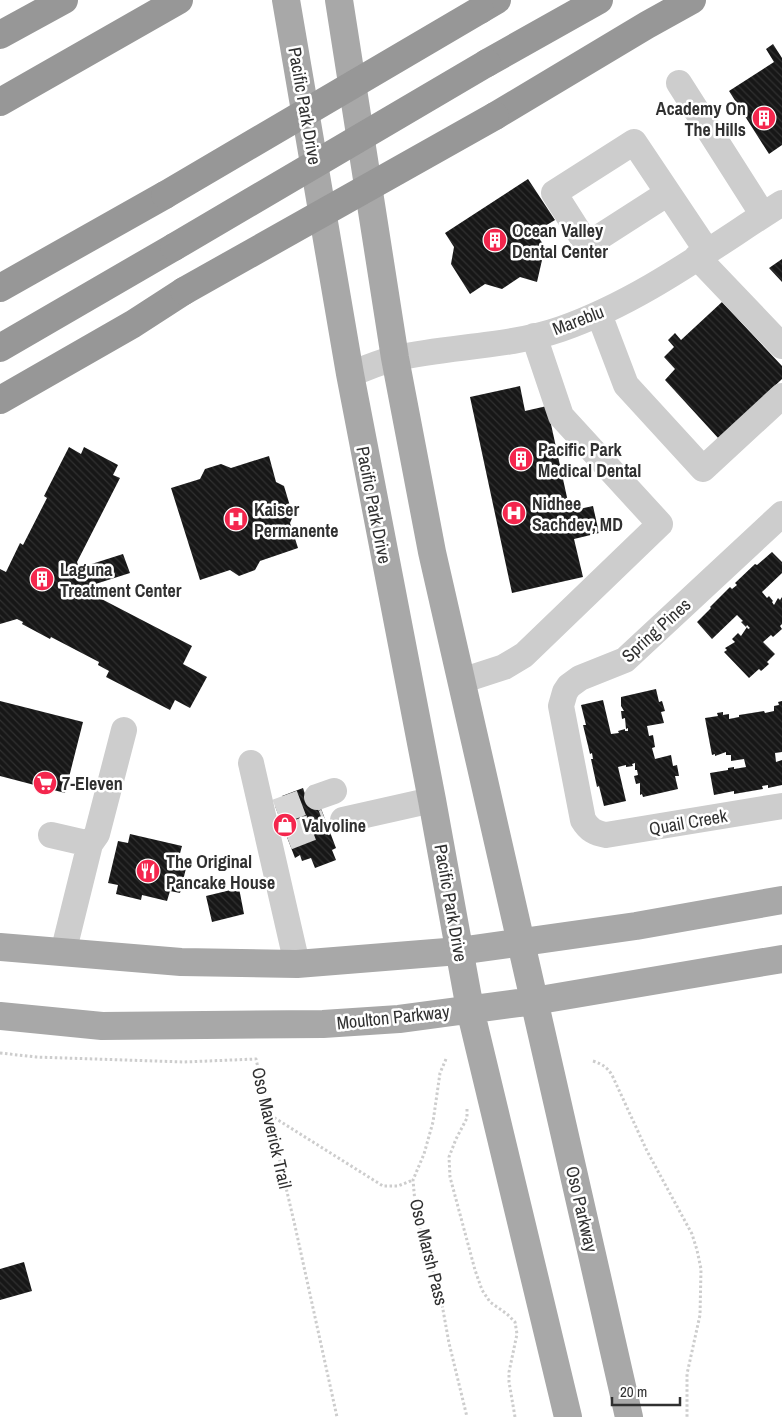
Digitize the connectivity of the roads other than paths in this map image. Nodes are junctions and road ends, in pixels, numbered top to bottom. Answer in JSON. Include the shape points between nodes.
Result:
{"nodes":[{"id":1,"x":64,"y":0,"type":"edge"},
{"id":2,"x":179,"y":0,"type":"edge"},
{"id":3,"x":286,"y":0,"type":"edge"},
{"id":4,"x":339,"y":0,"type":"edge"},
{"id":5,"x":598,"y":0,"type":"edge"},
{"id":6,"x":692,"y":0,"type":"edge"},
{"id":7,"x":489,"y":5,"type":"edge"},
{"id":8,"x":0,"y":35,"type":"edge"},
{"id":9,"x":679,"y":83,"type":"dead end"},
{"id":10,"x":0,"y":102,"type":"edge"},
{"id":11,"x":668,"y":193,"type":"dead end"},
{"id":12,"x":773,"y":209,"type":"edge"},
{"id":13,"x":702,"y":254,"type":"junction"},
{"id":14,"x":0,"y":288,"type":"edge"},
{"id":15,"x":599,"y":314,"type":"junction"},
{"id":16,"x":534,"y":336,"type":"junction"},
{"id":17,"x":782,"y":346,"type":"edge"},
{"id":18,"x":0,"y":348,"type":"edge"},
{"id":19,"x":395,"y":358,"type":"junction"},
{"id":20,"x":350,"y":374,"type":"junction"},
{"id":21,"x":782,"y":396,"type":"edge"},
{"id":22,"x":0,"y":400,"type":"edge"},
{"id":23,"x":782,"y":514,"type":"edge"},
{"id":24,"x":461,"y":681,"type":"junction"},
{"id":25,"x":124,"y":730,"type":"dead end"},
{"id":26,"x":251,"y":762,"type":"dead end"},
{"id":27,"x":432,"y":800,"type":"junction"},
{"id":28,"x":782,"y":806,"type":"edge"},
{"id":29,"x":332,"y":809,"type":"tunnel mouth"},
{"id":30,"x":593,"y":832,"type":"joint"},
{"id":31,"x":51,"y":835,"type":"dead end"},
{"id":32,"x":90,"y":844,"type":"junction"},
{"id":33,"x":782,"y":900,"type":"edge"},
{"id":34,"x":521,"y":943,"type":"junction"},
{"id":35,"x":0,"y":947,"type":"edge"},
{"id":36,"x":459,"y":951,"type":"junction"},
{"id":37,"x":63,"y":953,"type":"junction"},
{"id":38,"x":782,"y":959,"type":"edge"},
{"id":39,"x":297,"y":964,"type":"junction"},
{"id":40,"x":534,"y":1001,"type":"junction"},
{"id":41,"x":470,"y":1009,"type":"junction"},
{"id":42,"x":0,"y":1016,"type":"edge"},
{"id":43,"x":568,"y":1417,"type":"edge"},
{"id":44,"x":629,"y":1417,"type":"edge"}],
"edges":[{"from":1,"to":8,"type":"highway"},
{"from":2,"to":10,"type":"highway"},
{"from":3,"to":20,"type":"main road","name":"Pacific Park Drive"},
{"from":4,"to":19,"type":"main road"},
{"from":5,"to":18,"type":"highway","bridge":true},
{"from":6,"to":22,"type":"highway","bridge":true},
{"from":7,"to":14,"type":"highway","bridge":true},
{"from":9,"to":12,"type":"street"},
{"from":11,"to":13,"type":"street"},
{"from":12,"to":13,"type":"street","name":"Mareblu"},
{"from":13,"to":15,"type":"street","name":"Mareblu","via":[[636,296]]},
{"from":13,"to":17,"type":"street"},
{"from":15,"to":16,"type":"street","name":"Mareblu","via":[[560,330]]},
{"from":15,"to":21,"type":"street","via":[[626,386],[703,469]]},
{"from":16,"to":19,"type":"street","name":"Mareblu"},
{"from":16,"to":24,"type":"street","via":[[560,416],[660,524],[524,655],[504,667]]},
{"from":19,"to":20,"type":"street","name":"Mareblu"},
{"from":19,"to":24,"type":"main road","via":[[432,552]]},
{"from":20,"to":27,"type":"main road","name":"Pacific Park Drive"},
{"from":23,"to":30,"type":"street","name":"Spring Pines","via":[[625,660],[580,678],[565,692],[561,706],[583,820]]},
{"from":24,"to":34,"type":"main road"},
{"from":25,"to":32,"type":"street","via":[[97,834]]},
{"from":26,"to":39,"type":"street","via":[[274,827]]},
{"from":27,"to":29,"type":"street"},
{"from":27,"to":36,"type":"main road","name":"Pacific Park Drive"},
{"from":28,"to":30,"type":"street","name":"Quail Creek","via":[[606,835]]},
{"from":31,"to":32,"type":"street"},
{"from":32,"to":37,"type":"street"},
{"from":33,"to":34,"type":"main road"},
{"from":34,"to":36,"type":"main road"},
{"from":34,"to":40,"type":"main road"},
{"from":35,"to":37,"type":"main road"},
{"from":36,"to":39,"type":"main road"},
{"from":36,"to":41,"type":"main road","name":"Pacific Park Drive"},
{"from":37,"to":39,"type":"main road","via":[[181,962]]},
{"from":38,"to":40,"type":"main road","name":"Moulton Parkway"},
{"from":40,"to":41,"type":"main road","name":"Moulton Parkway"},
{"from":40,"to":44,"type":"main road","name":"Oso Parkway"},
{"from":41,"to":42,"type":"main road","name":"Moulton Parkway","via":[[399,1019],[323,1024],[102,1026]]},
{"from":41,"to":43,"type":"main road"}]}
